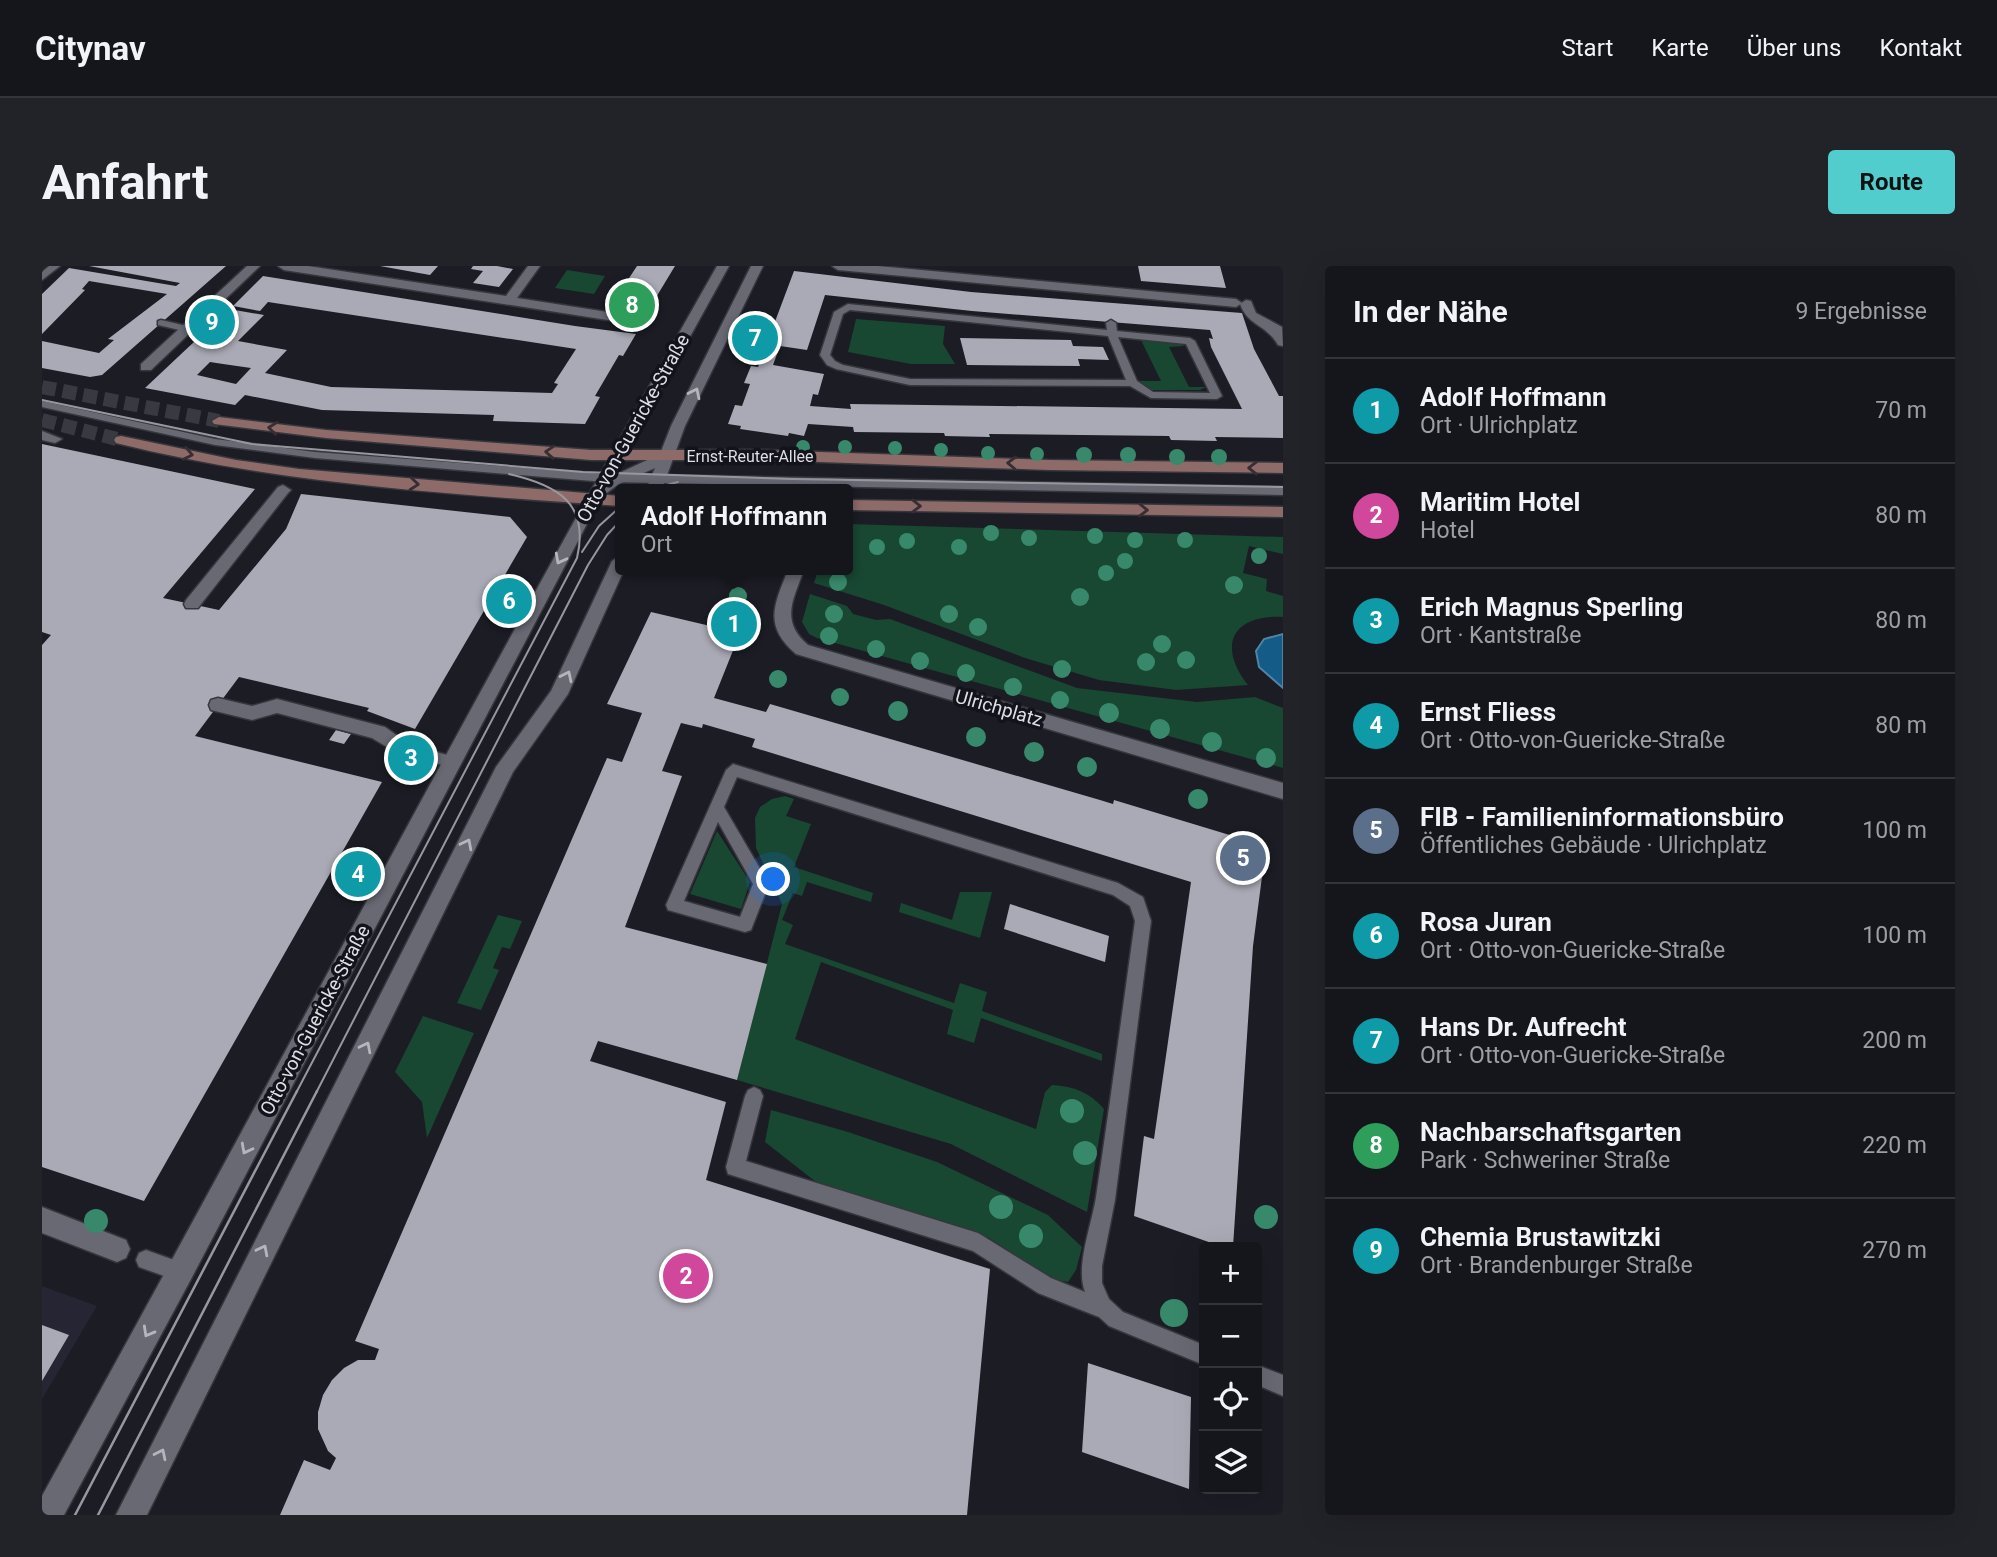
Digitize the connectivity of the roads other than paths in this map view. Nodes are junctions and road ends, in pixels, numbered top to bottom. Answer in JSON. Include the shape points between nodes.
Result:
{"nodes":[{"id":1,"x":55,"y":266,"type":"edge"},
{"id":2,"x":254,"y":266,"type":"edge"},
{"id":3,"x":284,"y":266,"type":"edge"},
{"id":4,"x":534,"y":266,"type":"edge"},
{"id":5,"x":723,"y":266,"type":"edge"},
{"id":6,"x":757,"y":266,"type":"edge"},
{"id":7,"x":838,"y":266,"type":"edge"},
{"id":8,"x":948,"y":272,"type":"edge"},
{"id":9,"x":42,"y":277,"type":"edge"},
{"id":10,"x":509,"y":301,"type":"junction"},
{"id":11,"x":614,"y":317,"type":"dead end"},
{"id":12,"x":161,"y":324,"type":"dead end"},
{"id":13,"x":188,"y":328,"type":"junction"},
{"id":14,"x":1111,"y":329,"type":"junction"},
{"id":15,"x":1283,"y":342,"type":"edge"},
{"id":16,"x":146,"y":367,"type":"dead end"},
{"id":17,"x":1132,"y":383,"type":"junction"},
{"id":18,"x":42,"y":404,"type":"edge"},
{"id":19,"x":219,"y":421,"type":"tunnel mouth"},
{"id":20,"x":121,"y":440,"type":"tunnel mouth"},
{"id":21,"x":618,"y":455,"type":"junction"},
{"id":22,"x":667,"y":456,"type":"junction"},
{"id":23,"x":1283,"y":468,"type":"edge"},
{"id":24,"x":613,"y":478,"type":"junction"},
{"id":25,"x":650,"y":484,"type":"edge"},
{"id":26,"x":656,"y":484,"type":"edge"},
{"id":27,"x":853,"y":487,"type":"edge"},
{"id":28,"x":283,"y":490,"type":"dead end"},
{"id":29,"x":1283,"y":491,"type":"edge"},
{"id":30,"x":592,"y":499,"type":"junction"},
{"id":31,"x":615,"y":501,"type":"edge"},
{"id":32,"x":853,"y":505,"type":"edge"},
{"id":33,"x":1283,"y":512,"type":"edge"},
{"id":34,"x":615,"y":572,"type":"edge"},
{"id":35,"x":794,"y":575,"type":"edge"},
{"id":36,"x":192,"y":604,"type":"dead end"},
{"id":37,"x":218,"y":705,"type":"dead end"},
{"id":38,"x":402,"y":749,"type":"dead end"},
{"id":39,"x":429,"y":755,"type":"dead end"},
{"id":40,"x":453,"y":762,"type":"junction"},
{"id":41,"x":1283,"y":791,"type":"edge"},
{"id":42,"x":717,"y":807,"type":"junction"},
{"id":43,"x":754,"y":1096,"type":"dead end"},
{"id":44,"x":42,"y":1220,"type":"edge"},
{"id":45,"x":117,"y":1248,"type":"dead end"},
{"id":46,"x":146,"y":1260,"type":"dead end"},
{"id":47,"x":181,"y":1272,"type":"junction"},
{"id":48,"x":1104,"y":1310,"type":"junction"},
{"id":49,"x":1199,"y":1353,"type":"edge"},
{"id":50,"x":1262,"y":1378,"type":"edge"},
{"id":51,"x":1283,"y":1386,"type":"edge"},
{"id":52,"x":48,"y":1515,"type":"edge"},
{"id":53,"x":131,"y":1515,"type":"edge"}],
"edges":[{"from":1,"to":9,"type":"lane"},
{"from":2,"to":13,"type":"street"},
{"from":3,"to":10,"type":"street"},
{"from":4,"to":10,"type":"street"},
{"from":5,"to":21,"type":"street","name":"Otto-von-Guericke-Straße"},
{"from":22,"to":6,"type":"street","name":"Otto-von-Guericke-Straße","one_way":true},
{"from":7,"to":8,"type":"street"},
{"from":8,"to":15,"type":"street","via":[[1241,303],[1277,330]]},
{"from":10,"to":11,"type":"street"},
{"from":12,"to":13,"type":"lane"},
{"from":13,"to":16,"type":"street"},
{"from":14,"to":17,"type":"lane"},
{"from":14,"to":17,"type":"lane","via":[[1190,341],[1217,396],[1151,395]]},
{"from":14,"to":17,"type":"lane","via":[[849,307],[839,312],[825,355],[840,367],[910,382]]},
{"from":18,"to":24,"type":"lane","via":[[215,442]]},
{"from":21,"to":19,"type":"main road","name":"Ernst-Reuter-Allee","one_way":true,"via":[[326,434]]},
{"from":20,"to":30,"type":"main road","one_way":true,"via":[[299,474]]},
{"from":21,"to":22,"type":"main road","name":"Ernst-Reuter-Allee"},
{"from":21,"to":24,"type":"street","name":"Otto-von-Guericke-Straße"},
{"from":23,"to":22,"type":"main road","name":"Ernst-Reuter-Allee","one_way":true},
{"from":22,"to":24,"type":"street"},
{"from":22,"to":26,"type":"street","name":"Otto-von-Guericke-Straße"},
{"from":24,"to":25,"type":"lane"},
{"from":24,"to":30,"type":"street","name":"Otto-von-Guericke-Straße"},
{"from":27,"to":29,"type":"lane"},
{"from":28,"to":36,"type":"street"},
{"from":30,"to":31,"type":"main road"},
{"from":30,"to":40,"type":"street","name":"Otto-von-Guericke-Straße","one_way":true},
{"from":32,"to":33,"type":"main road","one_way":true},
{"from":53,"to":34,"type":"street","one_way":true,"via":[[506,767],[559,694]]},
{"from":35,"to":41,"type":"street","name":"Ulrichplatz","via":[[782,620],[787,636],[802,650]]},
{"from":37,"to":38,"type":"street","via":[[252,713],[277,706],[378,732]]},
{"from":39,"to":40,"type":"lane"},
{"from":40,"to":47,"type":"street","name":"Otto-von-Guericke-Straße","one_way":true},
{"from":42,"to":42,"type":"lane","via":[[674,905],[745,925],[761,884]]},
{"from":42,"to":48,"type":"lane","via":[[733,770],[1118,890],[1139,905],[1143,921],[1130,1027],[1092,1266],[1095,1294]]},
{"from":43,"to":48,"type":"lane","via":[[736,1167],[978,1243],[1045,1286]]},
{"from":44,"to":45,"type":"street"},
{"from":46,"to":47,"type":"lane"},
{"from":47,"to":52,"type":"street","name":"Otto-von-Guericke-Straße","one_way":true},
{"from":48,"to":49,"type":"lane"},
{"from":50,"to":51,"type":"lane"}]}
